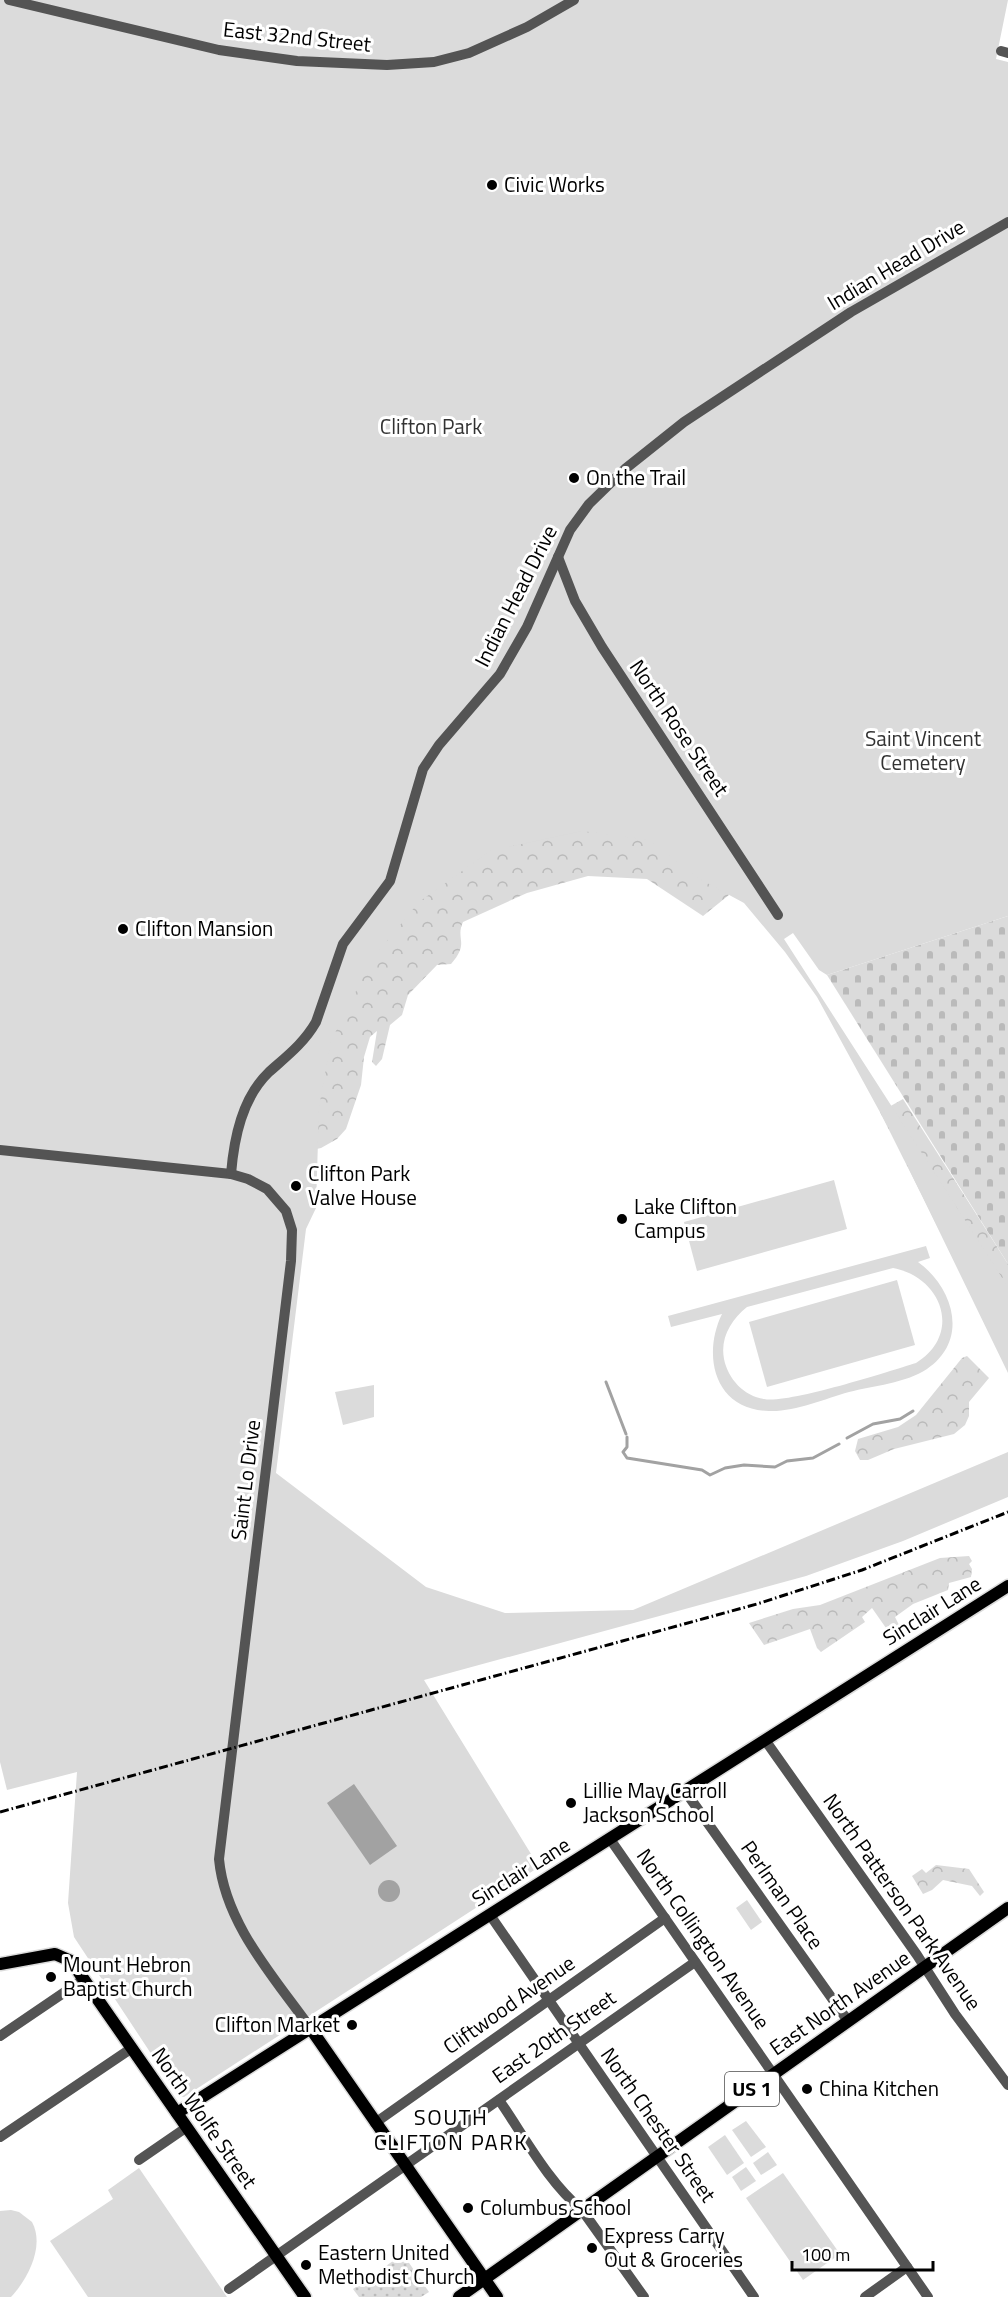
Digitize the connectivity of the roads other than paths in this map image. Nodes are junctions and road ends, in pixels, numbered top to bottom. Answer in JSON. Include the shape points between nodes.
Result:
{"nodes":[{"id":1,"x":9,"y":0,"type":"edge"},
{"id":2,"x":574,"y":0,"type":"edge"},
{"id":3,"x":1008,"y":222,"type":"edge"},
{"id":4,"x":558,"y":557,"type":"junction"},
{"id":5,"x":778,"y":915,"type":"dead end"},
{"id":6,"x":0,"y":1150,"type":"edge"},
{"id":7,"x":231,"y":1174,"type":"junction"},
{"id":8,"x":1008,"y":1586,"type":"edge"},
{"id":9,"x":765,"y":1740,"type":"junction"},
{"id":10,"x":684,"y":1791,"type":"junction"},
{"id":11,"x":610,"y":1839,"type":"junction"},
{"id":12,"x":1008,"y":1908,"type":"edge"},
{"id":13,"x":490,"y":1915,"type":"junction"},
{"id":14,"x":665,"y":1918,"type":"junction"},
{"id":15,"x":695,"y":1962,"type":"junction"},
{"id":16,"x":0,"y":1964,"type":"edge"},
{"id":17,"x":922,"y":1968,"type":"junction"},
{"id":18,"x":84,"y":1979,"type":"junction"},
{"id":19,"x":549,"y":2000,"type":"junction"},
{"id":20,"x":848,"y":2021,"type":"junction"},
{"id":21,"x":311,"y":2029,"type":"junction"},
{"id":22,"x":0,"y":2036,"type":"edge"},
{"id":23,"x":579,"y":2044,"type":"junction"},
{"id":24,"x":132,"y":2048,"type":"junction"},
{"id":25,"x":773,"y":2074,"type":"junction"},
{"id":26,"x":1008,"y":2085,"type":"edge"},
{"id":27,"x":499,"y":2100,"type":"junction"},
{"id":28,"x":177,"y":2113,"type":"junction"},
{"id":29,"x":375,"y":2123,"type":"junction"},
{"id":30,"x":187,"y":2127,"type":"junction"},
{"id":31,"x":0,"y":2137,"type":"edge"},
{"id":32,"x":657,"y":2157,"type":"junction"},
{"id":33,"x":139,"y":2160,"type":"dead end"},
{"id":34,"x":405,"y":2166,"type":"junction"},
{"id":35,"x":582,"y":2210,"type":"junction"},
{"id":36,"x":276,"y":2256,"type":"junction"},
{"id":37,"x":911,"y":2272,"type":"junction"},
{"id":38,"x":484,"y":2279,"type":"junction"},
{"id":39,"x":229,"y":2289,"type":"dead end"},
{"id":40,"x":305,"y":2297,"type":"edge"},
{"id":41,"x":459,"y":2297,"type":"edge"},
{"id":42,"x":497,"y":2297,"type":"edge"},
{"id":43,"x":644,"y":2297,"type":"edge"},
{"id":44,"x":754,"y":2297,"type":"edge"},
{"id":45,"x":865,"y":2297,"type":"edge"},
{"id":46,"x":928,"y":2297,"type":"edge"}],
"edges":[{"from":1,"to":2,"type":"street","name":"East 32nd Street","via":[[219,50],[297,61],[387,65],[434,62],[469,53]]},
{"from":3,"to":4,"type":"street","name":"Indian Head Drive","via":[[851,312],[684,422],[589,504],[570,530]]},
{"from":4,"to":5,"type":"street","name":"North Rose Street","via":[[575,601],[597,639]]},
{"from":4,"to":7,"type":"street","name":"Indian Head Drive","via":[[501,674],[423,769],[390,881],[342,944],[310,1033],[268,1073],[250,1097],[237,1131]]},
{"from":6,"to":7,"type":"street","name":"Saint Lo Drive"},
{"from":7,"to":21,"type":"street","name":"Saint Lo Drive","via":[[257,1183],[276,1197],[286,1211],[293,1239],[219,1859],[225,1894],[237,1922]]},
{"from":8,"to":9,"type":"main road","name":"Sinclair Lane"},
{"from":9,"to":10,"type":"main road","name":"Sinclair Lane"},
{"from":9,"to":17,"type":"street","name":"North Patterson Park Avenue","via":[[917,1955]]},
{"from":10,"to":11,"type":"main road","name":"Sinclair Lane"},
{"from":10,"to":20,"type":"street","name":"Perlman Place"},
{"from":11,"to":13,"type":"main road","name":"Sinclair Lane"},
{"from":11,"to":14,"type":"street","name":"North Collington Avenue"},
{"from":12,"to":17,"type":"main road","name":"East North Avenue","number":"US 1"},
{"from":13,"to":19,"type":"street","name":"North Chester Street"},
{"from":13,"to":21,"type":"main road","name":"Sinclair Lane"},
{"from":14,"to":15,"type":"street","name":"North Collington Avenue"},
{"from":14,"to":19,"type":"street","name":"Cliftwood Avenue"},
{"from":15,"to":23,"type":"street","name":"East 20th Street"},
{"from":15,"to":25,"type":"street","name":"North Collington Avenue"},
{"from":16,"to":18,"type":"main road","name":"North Wolfe Street","via":[[55,1954],[71,1961]]},
{"from":17,"to":20,"type":"main road","name":"East North Avenue","number":"US 1"},
{"from":17,"to":26,"type":"street","name":"North Patterson Park Avenue"},
{"from":18,"to":22,"type":"street"},
{"from":18,"to":24,"type":"main road","name":"North Wolfe Street"},
{"from":19,"to":23,"type":"street","name":"North Chester Street"},
{"from":19,"to":29,"type":"street","name":"Cliftwood Avenue"},
{"from":20,"to":25,"type":"main road","name":"East North Avenue","number":"US 1"},
{"from":21,"to":28,"type":"main road","name":"Sinclair Lane"},
{"from":21,"to":29,"type":"main road"},
{"from":23,"to":27,"type":"street","name":"East 20th Street"},
{"from":23,"to":32,"type":"street","name":"North Chester Street"},
{"from":24,"to":28,"type":"main road","name":"North Wolfe Street"},
{"from":24,"to":31,"type":"street"},
{"from":25,"to":32,"type":"main road","name":"East North Avenue","number":"US 1"},
{"from":25,"to":37,"type":"street","name":"North Collington Avenue"},
{"from":27,"to":34,"type":"street","name":"East 20th Street"},
{"from":27,"to":35,"type":"street","via":[[569,2199]]},
{"from":28,"to":30,"type":"main road","name":"North Wolfe Street"},
{"from":29,"to":34,"type":"main road"},
{"from":30,"to":33,"type":"street"},
{"from":30,"to":36,"type":"main road","name":"North Wolfe Street"},
{"from":32,"to":35,"type":"main road","name":"East North Avenue","number":"US 1"},
{"from":32,"to":44,"type":"street","name":"North Chester Street"},
{"from":34,"to":36,"type":"street","name":"East 20th Street"},
{"from":34,"to":38,"type":"main road"},
{"from":35,"to":38,"type":"main road","name":"East North Avenue","number":"US 1"},
{"from":35,"to":43,"type":"street"},
{"from":36,"to":39,"type":"street","name":"East 20th Street"},
{"from":36,"to":40,"type":"main road","name":"North Wolfe Street"},
{"from":37,"to":45,"type":"street"},
{"from":37,"to":46,"type":"street","name":"North Collington Avenue"},
{"from":38,"to":41,"type":"main road","name":"East North Avenue","number":"US 1"},
{"from":38,"to":42,"type":"main road"}]}
